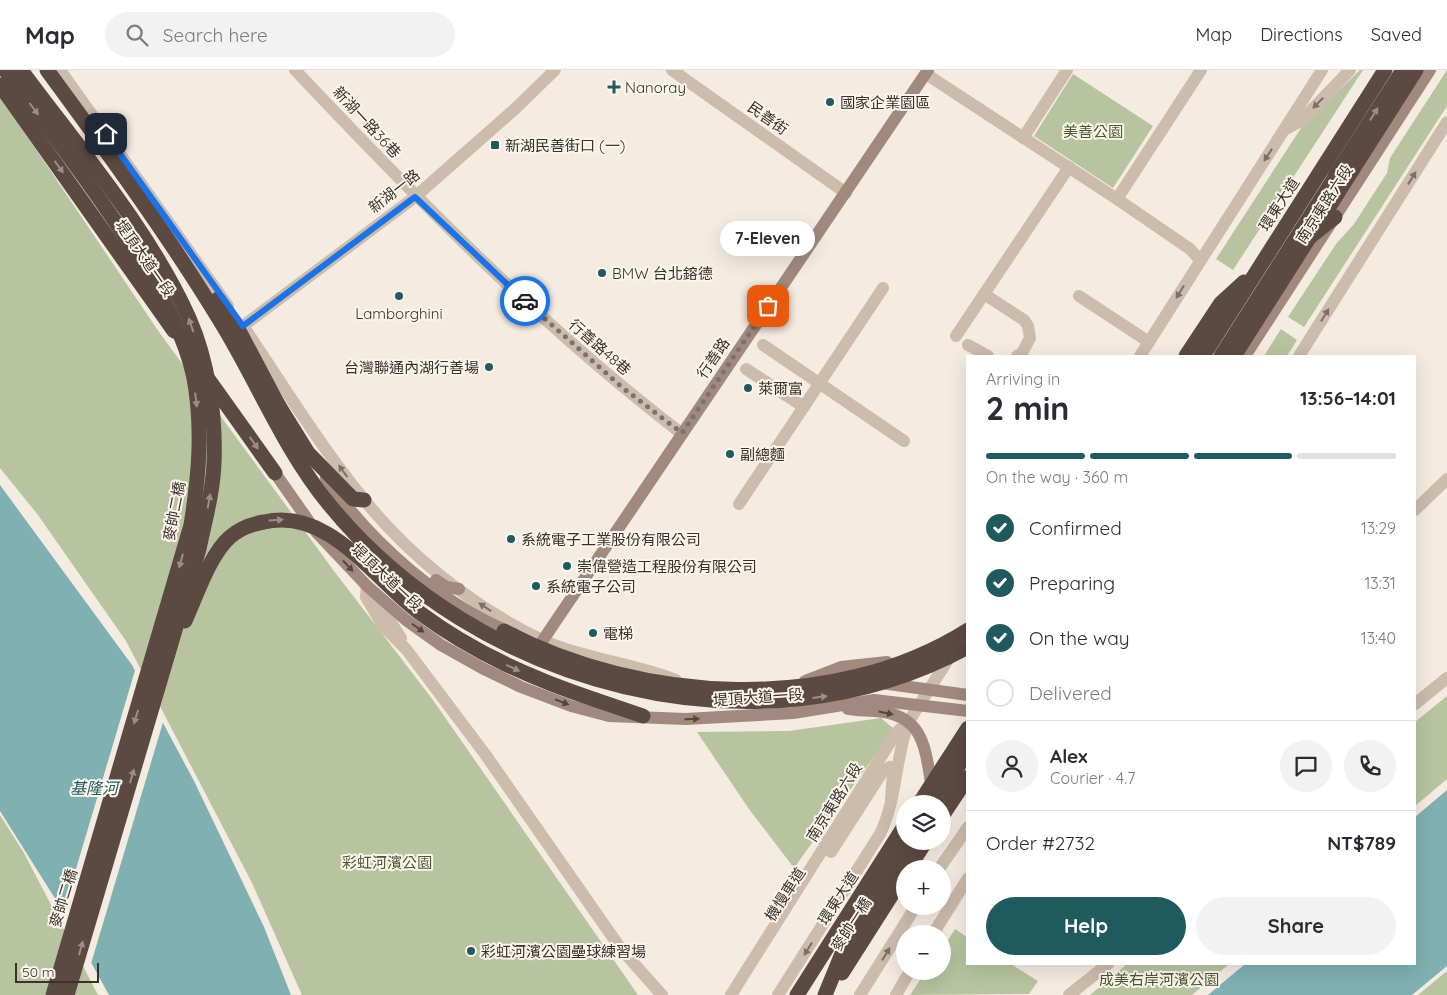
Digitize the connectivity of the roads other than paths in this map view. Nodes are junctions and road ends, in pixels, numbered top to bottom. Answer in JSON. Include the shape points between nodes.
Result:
{"nodes":[{"id":1,"x":5,"y":70,"type":"edge"},
{"id":2,"x":21,"y":70,"type":"edge"},
{"id":3,"x":41,"y":70,"type":"edge"},
{"id":4,"x":47,"y":70,"type":"edge"},
{"id":5,"x":60,"y":70,"type":"edge"},
{"id":6,"x":296,"y":70,"type":"edge"},
{"id":7,"x":555,"y":70,"type":"edge"},
{"id":8,"x":672,"y":70,"type":"edge"},
{"id":9,"x":1067,"y":70,"type":"edge"},
{"id":10,"x":1201,"y":70,"type":"edge"},
{"id":11,"x":1322,"y":70,"type":"edge"},
{"id":12,"x":1350,"y":70,"type":"edge"},
{"id":13,"x":1380,"y":70,"type":"edge"},
{"id":14,"x":1385,"y":70,"type":"edge"},
{"id":15,"x":1402,"y":70,"type":"edge"},
{"id":16,"x":1416,"y":70,"type":"edge"},
{"id":17,"x":1430,"y":70,"type":"edge"},
{"id":18,"x":927,"y":72,"type":"edge"},
{"id":19,"x":0,"y":85,"type":"edge"},
{"id":20,"x":1447,"y":122,"type":"edge"},
{"id":21,"x":1379,"y":128,"type":"junction"},
{"id":22,"x":1283,"y":132,"type":"junction"},
{"id":23,"x":1024,"y":138,"type":"junction"},
{"id":24,"x":1069,"y":167,"type":"junction"},
{"id":25,"x":846,"y":192,"type":"junction"},
{"id":26,"x":415,"y":197,"type":"junction"},
{"id":27,"x":1117,"y":198,"type":"junction"},
{"id":28,"x":1335,"y":217,"type":"junction"},
{"id":29,"x":1282,"y":259,"type":"junction"},
{"id":30,"x":1200,"y":260,"type":"junction"},
{"id":31,"x":1258,"y":269,"type":"junction"},
{"id":32,"x":883,"y":288,"type":"dead end"},
{"id":33,"x":984,"y":294,"type":"junction"},
{"id":34,"x":1079,"y":296,"type":"dead end"},
{"id":35,"x":243,"y":326,"type":"junction"},
{"id":36,"x":1212,"y":332,"type":"junction"},
{"id":37,"x":956,"y":336,"type":"dead end"},
{"id":38,"x":1149,"y":342,"type":"junction"},
{"id":39,"x":763,"y":345,"type":"dead end"},
{"id":40,"x":968,"y":345,"type":"dead end"},
{"id":41,"x":986,"y":355,"type":"edge"},
{"id":42,"x":1019,"y":355,"type":"edge"},
{"id":43,"x":1141,"y":355,"type":"edge"},
{"id":44,"x":1187,"y":355,"type":"edge"},
{"id":45,"x":1198,"y":355,"type":"edge"},
{"id":46,"x":1204,"y":355,"type":"edge"},
{"id":47,"x":1212,"y":355,"type":"edge"},
{"id":48,"x":1221,"y":355,"type":"edge"},
{"id":49,"x":1221,"y":355,"type":"edge"},
{"id":50,"x":1235,"y":355,"type":"edge"},
{"id":51,"x":1246,"y":355,"type":"edge"},
{"id":52,"x":1300,"y":355,"type":"edge"},
{"id":53,"x":746,"y":368,"type":"dead end"},
{"id":54,"x":820,"y":383,"type":"junction"},
{"id":55,"x":804,"y":407,"type":"junction"},
{"id":56,"x":682,"y":433,"type":"junction"},
{"id":57,"x":904,"y":441,"type":"dead end"},
{"id":58,"x":308,"y":453,"type":"junction"},
{"id":59,"x":275,"y":473,"type":"joint"},
{"id":60,"x":1447,"y":479,"type":"edge"},
{"id":61,"x":364,"y":500,"type":"junction"},
{"id":62,"x":740,"y":504,"type":"dead end"},
{"id":63,"x":1416,"y":509,"type":"edge"},
{"id":64,"x":384,"y":546,"type":"junction"},
{"id":65,"x":367,"y":586,"type":"junction"},
{"id":66,"x":458,"y":589,"type":"junction"},
{"id":67,"x":966,"y":629,"type":"edge"},
{"id":68,"x":966,"y":629,"type":"edge"},
{"id":69,"x":966,"y":631,"type":"edge"},
{"id":70,"x":543,"y":640,"type":"junction"},
{"id":71,"x":171,"y":643,"type":"junction"},
{"id":72,"x":966,"y":648,"type":"edge"},
{"id":73,"x":1447,"y":678,"type":"edge"},
{"id":74,"x":676,"y":680,"type":"junction"},
{"id":75,"x":805,"y":681,"type":"junction"},
{"id":76,"x":929,"y":690,"type":"junction"},
{"id":77,"x":966,"y":695,"type":"edge"},
{"id":78,"x":1416,"y":703,"type":"edge"},
{"id":79,"x":921,"y":705,"type":"junction"},
{"id":80,"x":838,"y":707,"type":"junction"},
{"id":81,"x":966,"y":711,"type":"edge"},
{"id":82,"x":643,"y":716,"type":"junction"},
{"id":83,"x":909,"y":721,"type":"junction"},
{"id":84,"x":966,"y":730,"type":"edge"},
{"id":85,"x":966,"y":730,"type":"edge"},
{"id":86,"x":966,"y":755,"type":"edge"},
{"id":87,"x":966,"y":779,"type":"edge"},
{"id":88,"x":931,"y":783,"type":"junction"},
{"id":89,"x":966,"y":784,"type":"edge"},
{"id":90,"x":924,"y":795,"type":"edge"},
{"id":91,"x":925,"y":795,"type":"edge"},
{"id":92,"x":940,"y":795,"type":"edge"},
{"id":93,"x":891,"y":801,"type":"junction"},
{"id":94,"x":951,"y":802,"type":"edge"},
{"id":95,"x":951,"y":803,"type":"edge"},
{"id":96,"x":966,"y":830,"type":"edge"},
{"id":97,"x":896,"y":839,"type":"edge"},
{"id":98,"x":896,"y":839,"type":"edge"},
{"id":99,"x":912,"y":850,"type":"edge"},
{"id":100,"x":884,"y":858,"type":"junction"},
{"id":101,"x":945,"y":860,"type":"edge"},
{"id":102,"x":966,"y":881,"type":"edge"},
{"id":103,"x":896,"y":886,"type":"edge"},
{"id":104,"x":910,"y":915,"type":"edge"},
{"id":105,"x":939,"y":925,"type":"edge"},
{"id":106,"x":848,"y":939,"type":"junction"},
{"id":107,"x":1107,"y":965,"type":"edge"},
{"id":108,"x":905,"y":980,"type":"edge"},
{"id":109,"x":798,"y":993,"type":"edge"},
{"id":110,"x":53,"y":995,"type":"edge"},
{"id":111,"x":67,"y":995,"type":"edge"},
{"id":112,"x":662,"y":995,"type":"edge"},
{"id":113,"x":731,"y":995,"type":"edge"},
{"id":114,"x":739,"y":995,"type":"edge"},
{"id":115,"x":778,"y":995,"type":"edge"},
{"id":116,"x":826,"y":995,"type":"edge"},
{"id":117,"x":860,"y":995,"type":"edge"},
{"id":118,"x":896,"y":995,"type":"edge"},
{"id":119,"x":1069,"y":995,"type":"edge"}],
"edges":[{"from":1,"to":110,"type":"highway","name":"麥帥二橋","one_way":true,"bridge":true,"via":[[112,214],[162,296],[181,337],[193,377],[201,434],[199,479],[191,525]]},
{"from":71,"to":2,"type":"highway","name":"麥帥二橋","one_way":true,"bridge":true,"via":[[210,502],[213,429],[204,365],[189,319],[166,274],[125,211]]},
{"from":3,"to":58,"type":"highway","name":"堤頂大道一段","via":[[275,400]]},
{"from":4,"to":72,"type":"highway","one_way":true,"bridge":true,"via":[[178,254],[223,325],[290,449],[328,503],[382,560],[424,595],[470,625],[562,668],[623,687],[682,698],[739,702],[830,696],[870,687],[912,674]]},
{"from":5,"to":35,"type":"street","name":"堤頂大道一段"},
{"from":5,"to":67,"type":"highway","bridge":true,"via":[[142,184],[237,327],[296,438],[336,497],[384,550],[471,614],[515,637],[571,660],[624,676],[677,687],[726,689],[781,688],[831,681],[880,669],[923,653]]},
{"from":6,"to":26,"type":"street","name":"新湖一路36巷"},
{"from":7,"to":26,"type":"street","name":"新湖一路"},
{"from":8,"to":25,"type":"street","name":"民善街"},
{"from":9,"to":23,"type":"street"},
{"from":10,"to":27,"type":"street"},
{"from":11,"to":22,"type":"street"},
{"from":12,"to":22,"type":"street","one_way":true,"via":[[1302,120]]},
{"from":13,"to":36,"type":"main road","name":"南京東路六段"},
{"from":14,"to":31,"type":"highway","name":"環東大道","bridge":true},
{"from":29,"to":15,"type":"highway","one_way":true},
{"from":16,"to":21,"type":"highway","bridge":true},
{"from":17,"to":28,"type":"main road","name":"南京東路六段"},
{"from":18,"to":23,"type":"street"},
{"from":18,"to":25,"type":"main road","name":"行善路"},
{"from":19,"to":59,"type":"highway","name":"堤頂大道一段","one_way":true},
{"from":52,"to":20,"type":"street","one_way":true},
{"from":21,"to":49,"type":"highway","bridge":true,"via":[[1342,166]]},
{"from":21,"to":50,"type":"highway","bridge":true},
{"from":22,"to":30,"type":"street","one_way":true},
{"from":23,"to":24,"type":"street"},
{"from":24,"to":27,"type":"street"},
{"from":24,"to":33,"type":"street"},
{"from":25,"to":56,"type":"main road","name":"行善路"},
{"from":26,"to":35,"type":"street","name":"新湖一路"},
{"from":26,"to":56,"type":"street","name":"行善路48巷","via":[[564,338]]},
{"from":27,"to":30,"type":"street","via":[[1190,249]]},
{"from":28,"to":29,"type":"highway"},
{"from":28,"to":51,"type":"main road","name":"南京東路六段"},
{"from":29,"to":48,"type":"highway"},
{"from":30,"to":38,"type":"street","one_way":true},
{"from":31,"to":44,"type":"highway","bridge":true,"via":[[1220,303]]},
{"from":31,"to":46,"type":"highway","name":"環東大道","bridge":true},
{"from":32,"to":54,"type":"street"},
{"from":33,"to":37,"type":"street"},
{"from":33,"to":42,"type":"street","via":[[1028,326],[1030,338]]},
{"from":34,"to":38,"type":"street"},
{"from":61,"to":35,"type":"street","name":"堤頂大道一段","one_way":true},
{"from":36,"to":45,"type":"main road","name":"南京東路六段"},
{"from":36,"to":47,"type":"highway"},
{"from":38,"to":43,"type":"street"},
{"from":39,"to":54,"type":"street"},
{"from":40,"to":41,"type":"street"},
{"from":53,"to":55,"type":"street"},
{"from":54,"to":55,"type":"street"},
{"from":54,"to":57,"type":"street"},
{"from":55,"to":62,"type":"street"},
{"from":56,"to":70,"type":"main road","name":"行善路"},
{"from":58,"to":61,"type":"highway","via":[[353,498]]},
{"from":58,"to":64,"type":"main road","name":"堤頂大道一段","via":[[338,495]]},
{"from":59,"to":65,"type":"main road","name":"堤頂大道一段","one_way":true,"via":[[317,533]]},
{"from":60,"to":63,"type":"street"},
{"from":61,"to":66,"type":"street","name":"堤頂大道一段","via":[[387,527]]},
{"from":64,"to":65,"type":"main road","via":[[374,560]]},
{"from":64,"to":66,"type":"main road","via":[[403,553],[446,587]]},
{"from":64,"to":74,"type":"main road","name":"堤頂大道一段","via":[[458,605],[511,633],[592,664],[650,679]]},
{"from":65,"to":82,"type":"main road","name":"堤頂大道一段","one_way":true,"via":[[441,645],[521,687],[571,706],[610,716]]},
{"from":65,"to":112,"type":"street","via":[[406,649],[491,762],[621,949]]},
{"from":70,"to":66,"type":"street","name":"堤頂大道一段","one_way":true},
{"from":68,"to":75,"type":"main road","via":[[924,652],[896,661],[841,667]]},
{"from":69,"to":76,"type":"street","name":"南京東路六段"},
{"from":70,"to":74,"type":"street","name":"堤頂大道一段"},
{"from":71,"to":82,"type":"highway","one_way":true,"bridge":true,"via":[[185,621],[216,554],[229,538],[251,524],[276,519],[303,522],[325,532],[419,613],[508,667],[547,684]]},
{"from":111,"to":71,"type":"highway","name":"麥帥二橋","one_way":true,"bridge":true},
{"from":73,"to":78,"type":"street"},
{"from":74,"to":75,"type":"main road","name":"堤頂大道一段","via":[[732,684]]},
{"from":75,"to":76,"type":"main road","name":"堤頂大道一段","via":[[848,680]]},
{"from":76,"to":77,"type":"main road","name":"堤頂大道一段"},
{"from":76,"to":79,"type":"street","name":"南京東路六段"},
{"from":79,"to":80,"type":"main road","name":"堤頂大道一段","via":[[874,700]]},
{"from":79,"to":81,"type":"main road","name":"堤頂大道一段"},
{"from":79,"to":83,"type":"street","name":"南京東路六段"},
{"from":82,"to":80,"type":"main road","name":"堤頂大道一段","one_way":true,"via":[[686,720],[736,718]]},
{"from":80,"to":83,"type":"main road","one_way":true,"via":[[876,711]]},
{"from":83,"to":88,"type":"main road","via":[[921,736],[926,750]]},
{"from":83,"to":93,"type":"street","name":"機慢車道"},
{"from":83,"to":113,"type":"street","name":"南京東路六段","via":[[896,733]]},
{"from":84,"to":88,"type":"main road"},
{"from":85,"to":91,"type":"highway"},
{"from":86,"to":92,"type":"highway"},
{"from":87,"to":94,"type":"highway","bridge":true},
{"from":88,"to":90,"type":"main road"},
{"from":89,"to":95,"type":"main road"},
{"from":93,"to":114,"type":"street","name":"機慢車道","via":[[893,770],[890,768],[884,771]]},
{"from":93,"to":115,"type":"street","name":"機慢車道","one_way":true,"via":[[880,834]]},
{"from":96,"to":101,"type":"street"},
{"from":97,"to":100,"type":"main road"},
{"from":98,"to":100,"type":"highway","name":"環東大道"},
{"from":99,"to":106,"type":"highway"},
{"from":100,"to":109,"type":"highway","name":"環東大道"},
{"from":102,"to":105,"type":"street"},
{"from":103,"to":116,"type":"highway"},
{"from":117,"to":104,"type":"street","one_way":true},
{"from":106,"to":109,"type":"highway"},
{"from":106,"to":116,"type":"highway"},
{"from":107,"to":119,"type":"street"},
{"from":108,"to":118,"type":"street"}]}
